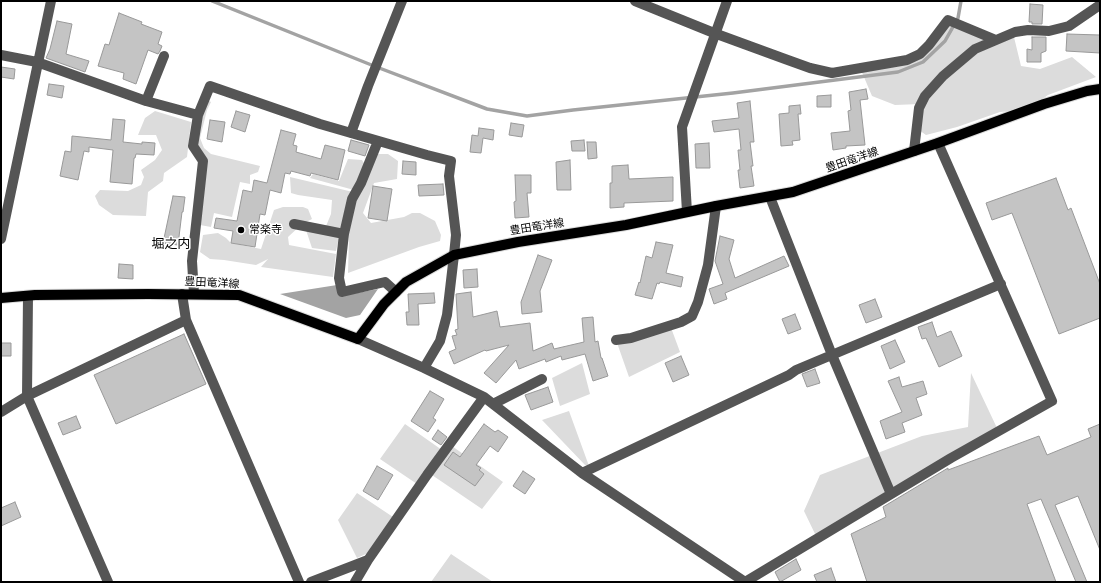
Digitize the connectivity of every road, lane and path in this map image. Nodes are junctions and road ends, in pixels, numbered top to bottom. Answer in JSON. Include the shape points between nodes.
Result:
{"nodes":[{"id":1,"x":50,"y":1,"type":"edge"},
{"id":2,"x":402,"y":1,"type":"edge"},
{"id":3,"x":636,"y":1,"type":"edge"},
{"id":4,"x":727,"y":1,"type":"edge"},
{"id":5,"x":1100,"y":5,"type":"edge"},
{"id":6,"x":714,"y":33,"type":"junction"},
{"id":7,"x":996,"y":40,"type":"junction"},
{"id":8,"x":1,"y":55,"type":"edge"},
{"id":9,"x":164,"y":56,"type":"dead end"},
{"id":10,"x":38,"y":62,"type":"junction"},
{"id":11,"x":1100,"y":89,"type":"edge"},
{"id":12,"x":146,"y":101,"type":"junction"},
{"id":13,"x":198,"y":115,"type":"junction"},
{"id":14,"x":351,"y":133,"type":"junction"},
{"id":15,"x":378,"y":141,"type":"junction"},
{"id":16,"x":938,"y":143,"type":"junction"},
{"id":17,"x":914,"y":151,"type":"junction"},
{"id":18,"x":770,"y":197,"type":"junction"},
{"id":19,"x":716,"y":206,"type":"junction"},
{"id":20,"x":687,"y":212,"type":"junction"},
{"id":21,"x":294,"y":224,"type":"dead end"},
{"id":22,"x":344,"y":234,"type":"junction"},
{"id":23,"x":1,"y":239,"type":"edge"},
{"id":24,"x":454,"y":255,"type":"junction"},
{"id":25,"x":1001,"y":284,"type":"junction"},
{"id":26,"x":396,"y":292,"type":"junction"},
{"id":27,"x":182,"y":294,"type":"junction"},
{"id":28,"x":194,"y":294,"type":"junction"},
{"id":29,"x":28,"y":296,"type":"junction"},
{"id":30,"x":1,"y":298,"type":"edge"},
{"id":31,"x":186,"y":320,"type":"junction"},
{"id":32,"x":358,"y":339,"type":"junction"},
{"id":33,"x":616,"y":340,"type":"dead end"},
{"id":34,"x":832,"y":355,"type":"junction"},
{"id":35,"x":424,"y":368,"type":"junction"},
{"id":36,"x":542,"y":379,"type":"dead end"},
{"id":37,"x":27,"y":396,"type":"junction"},
{"id":38,"x":484,"y":397,"type":"junction"},
{"id":39,"x":494,"y":404,"type":"junction"},
{"id":40,"x":1,"y":412,"type":"edge"},
{"id":41,"x":582,"y":472,"type":"junction"},
{"id":42,"x":891,"y":494,"type":"junction"},
{"id":43,"x":368,"y":560,"type":"junction"},
{"id":44,"x":108,"y":582,"type":"edge"},
{"id":45,"x":299,"y":582,"type":"edge"},
{"id":46,"x":311,"y":582,"type":"edge"},
{"id":47,"x":356,"y":582,"type":"edge"},
{"id":48,"x":745,"y":582,"type":"edge"}],
"edges":[{"from":1,"to":10,"type":"street"},
{"from":2,"to":14,"type":"street"},
{"from":3,"to":6,"type":"street"},
{"from":4,"to":6,"type":"street"},
{"from":5,"to":7,"type":"street","via":[[1069,26],[1049,31],[1015,32]]},
{"from":6,"to":7,"type":"street","via":[[810,68],[832,73],[907,60],[920,54],[948,20]]},
{"from":6,"to":20,"type":"street","via":[[682,127]]},
{"from":7,"to":17,"type":"street","via":[[975,49],[943,76],[925,96],[919,108]]},
{"from":8,"to":10,"type":"street"},
{"from":9,"to":12,"type":"street"},
{"from":10,"to":12,"type":"street"},
{"from":10,"to":23,"type":"street"},
{"from":11,"to":16,"type":"main road","name":"豊田竜洋線","via":[[1044,104]]},
{"from":12,"to":13,"type":"street"},
{"from":13,"to":14,"type":"street","via":[[210,86]]},
{"from":13,"to":28,"type":"street","via":[[193,146],[203,161],[192,261]]},
{"from":14,"to":15,"type":"street"},
{"from":15,"to":22,"type":"street","via":[[352,199]]},
{"from":15,"to":24,"type":"street","via":[[451,161],[449,176],[456,235]]},
{"from":16,"to":17,"type":"main road","name":"豊田竜洋線"},
{"from":16,"to":25,"type":"street"},
{"from":17,"to":18,"type":"main road","name":"豊田竜洋線","via":[[819,184]]},
{"from":18,"to":19,"type":"main road","name":"豊田竜洋線"},
{"from":18,"to":34,"type":"street"},
{"from":19,"to":20,"type":"main road","name":"豊田竜洋線"},
{"from":19,"to":33,"type":"street","via":[[708,265],[692,316],[681,322]]},
{"from":20,"to":24,"type":"main road","name":"豊田竜洋線"},
{"from":21,"to":22,"type":"street"},
{"from":22,"to":26,"type":"street","via":[[339,278],[342,292],[385,282]]},
{"from":24,"to":26,"type":"main road","name":"豊田竜洋線","via":[[406,282]]},
{"from":24,"to":35,"type":"street","via":[[447,314],[440,341]]},
{"from":25,"to":34,"type":"street"},
{"from":25,"to":42,"type":"street","via":[[1052,401]]},
{"from":26,"to":32,"type":"main road","name":"豊田竜洋線"},
{"from":27,"to":28,"type":"main road","name":"豊田竜洋線"},
{"from":27,"to":29,"type":"main road","name":"豊田竜洋線"},
{"from":27,"to":31,"type":"street"},
{"from":28,"to":32,"type":"main road","name":"豊田竜洋線","via":[[238,295]]},
{"from":29,"to":30,"type":"main road","name":"豊田竜洋線"},
{"from":29,"to":37,"type":"street"},
{"from":31,"to":37,"type":"street"},
{"from":31,"to":45,"type":"street"},
{"from":32,"to":35,"type":"street"},
{"from":34,"to":41,"type":"street"},
{"from":34,"to":42,"type":"street"},
{"from":35,"to":38,"type":"street"},
{"from":36,"to":39,"type":"street"},
{"from":37,"to":40,"type":"street"},
{"from":37,"to":44,"type":"street"},
{"from":38,"to":39,"type":"street"},
{"from":38,"to":43,"type":"street"},
{"from":39,"to":41,"type":"street"},
{"from":41,"to":48,"type":"street"},
{"from":42,"to":48,"type":"street"},
{"from":43,"to":46,"type":"street"},
{"from":43,"to":47,"type":"street"}]}
